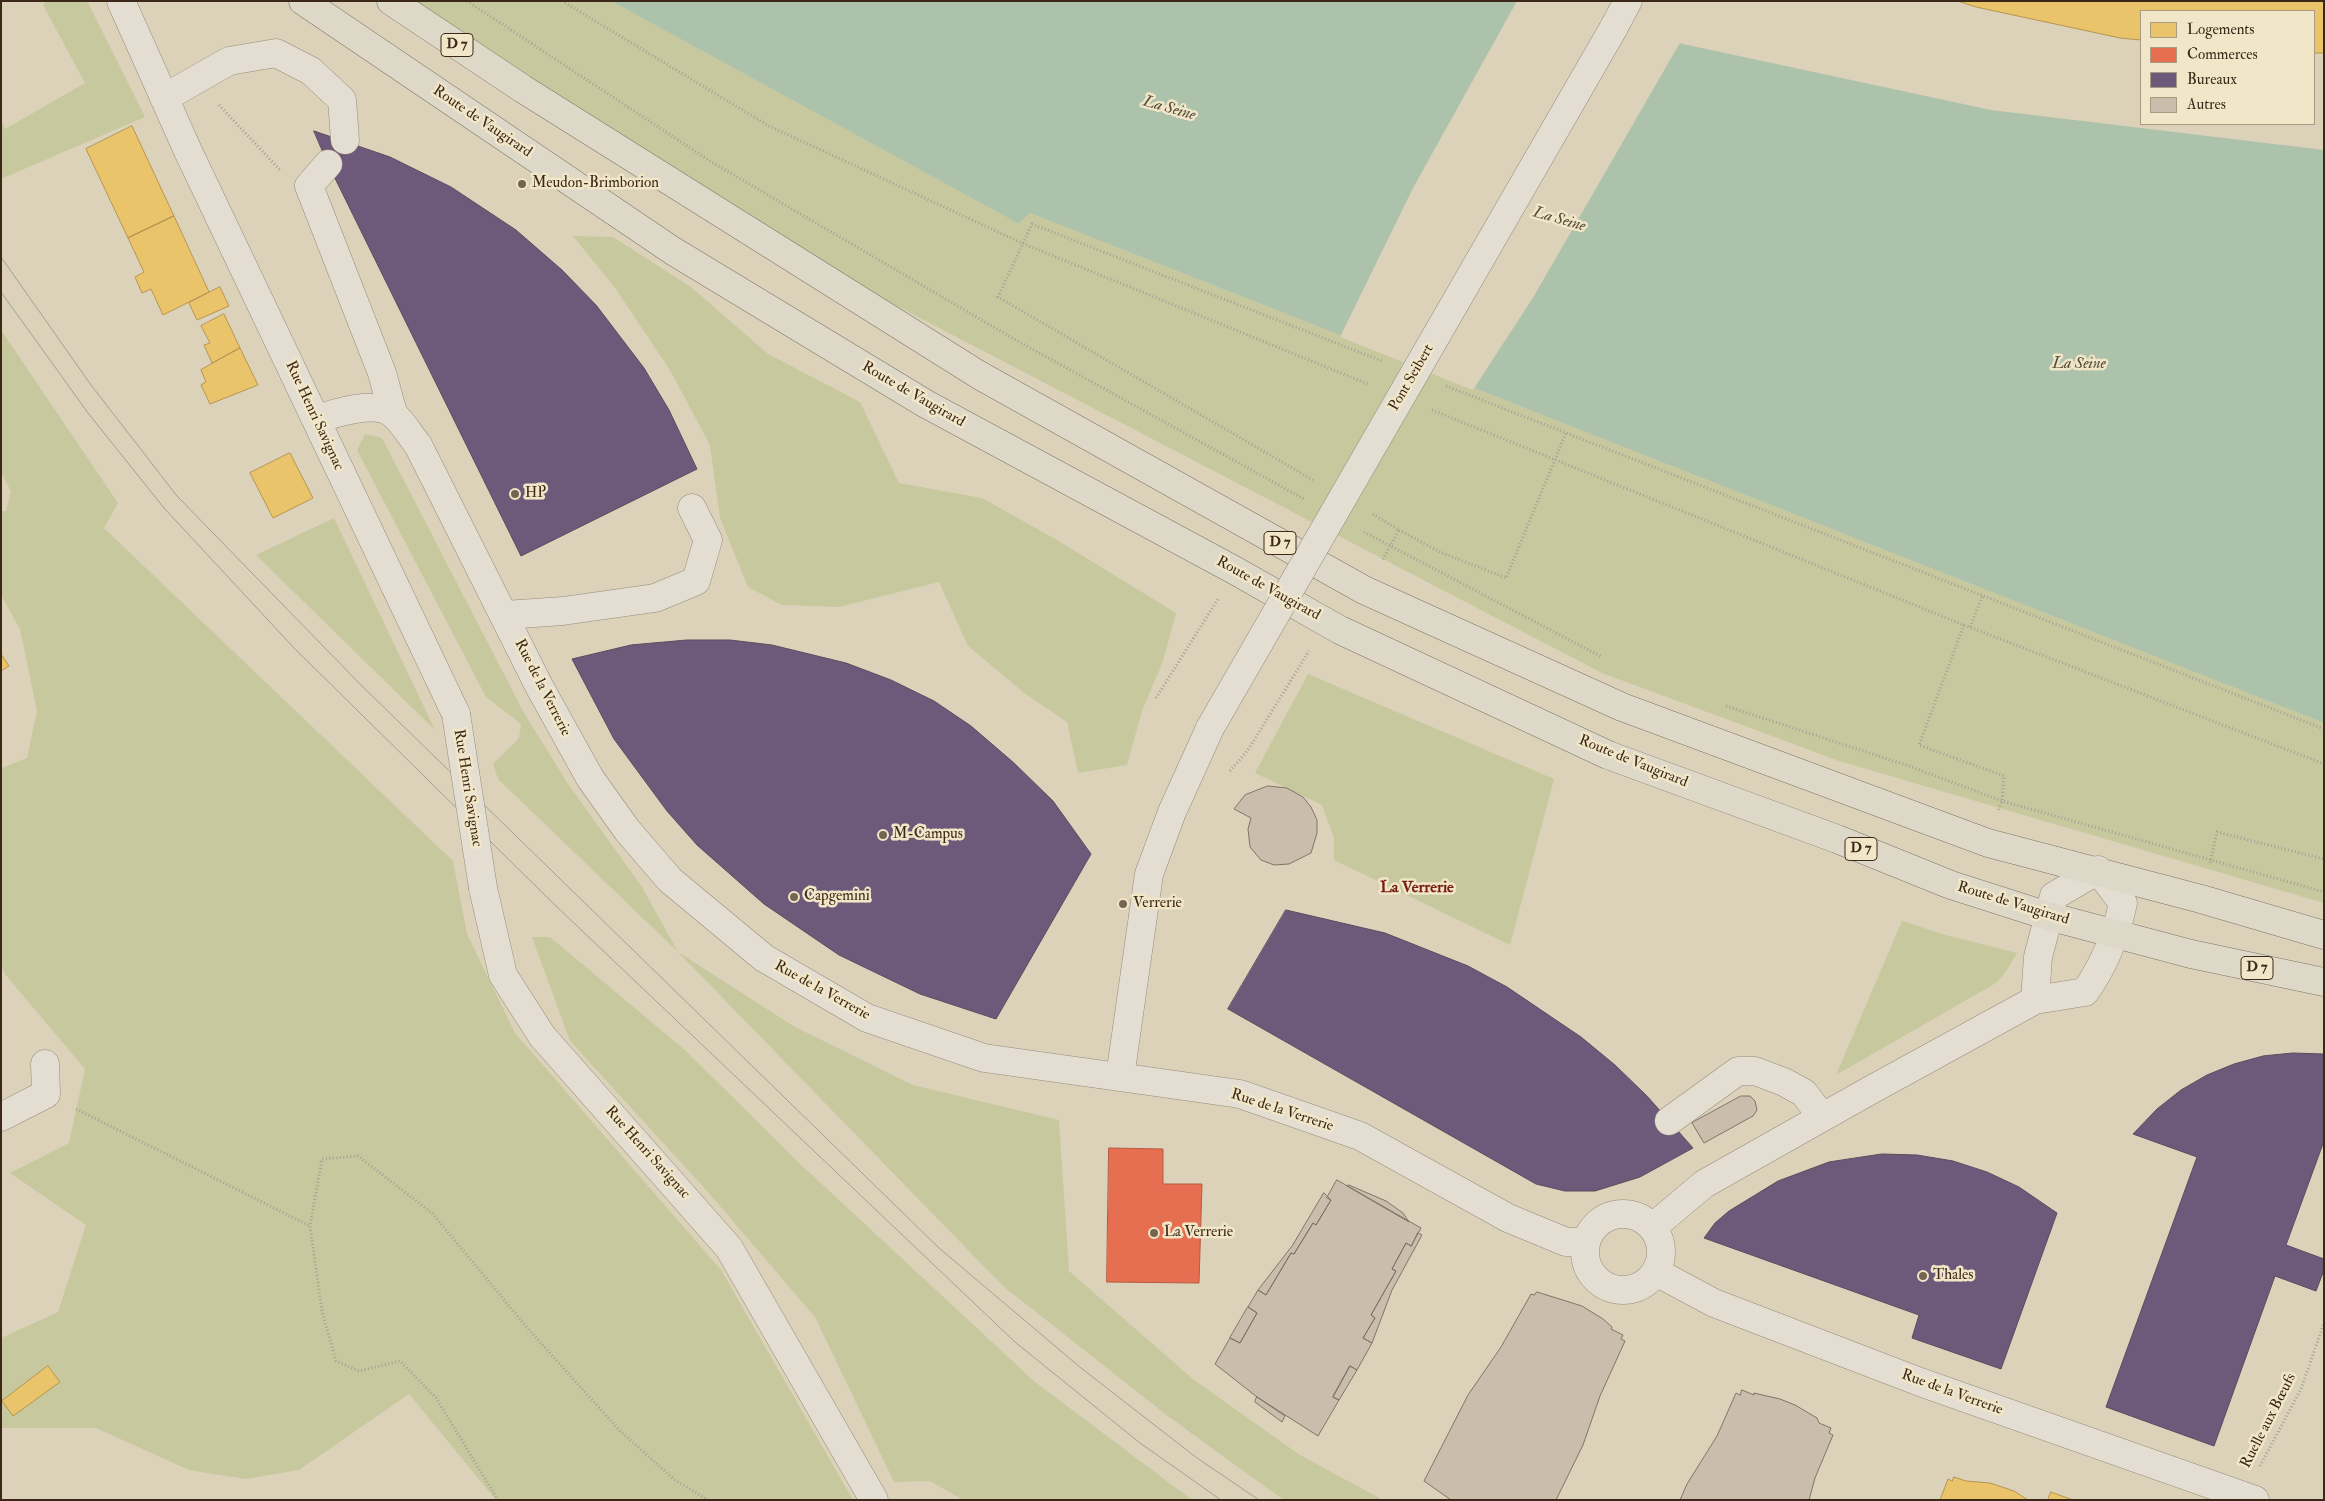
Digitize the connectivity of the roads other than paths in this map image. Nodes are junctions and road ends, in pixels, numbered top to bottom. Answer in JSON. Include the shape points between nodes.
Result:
{"nodes":[{"id":1,"x":302,"y":1,"type":"edge"},
{"id":2,"x":391,"y":1,"type":"edge"},
{"id":3,"x":1628,"y":1,"type":"edge"},
{"id":4,"x":130,"y":9,"type":"edge"},
{"id":5,"x":164,"y":98,"type":"junction"},
{"id":6,"x":345,"y":140,"type":"dead end"},
{"id":7,"x":328,"y":164,"type":"dead end"},
{"id":8,"x":393,"y":413,"type":"junction"},
{"id":9,"x":316,"y":420,"type":"junction"},
{"id":10,"x":692,"y":508,"type":"dead end"},
{"id":11,"x":505,"y":615,"type":"junction"},
{"id":12,"x":2098,"y":870,"type":"junction"},
{"id":13,"x":2048,"y":916,"type":"junction"},
{"id":14,"x":2117,"y":933,"type":"junction"},
{"id":15,"x":2324,"y":935,"type":"edge"},
{"id":16,"x":2324,"y":982,"type":"edge"},
{"id":17,"x":2035,"y":1000,"type":"junction"},
{"id":18,"x":45,"y":1064,"type":"dead end"},
{"id":19,"x":1120,"y":1077,"type":"junction"},
{"id":20,"x":1,"y":1117,"type":"edge"},
{"id":21,"x":1822,"y":1117,"type":"junction"},
{"id":22,"x":1668,"y":1121,"type":"dead end"},
{"id":23,"x":1653,"y":1227,"type":"junction"},
{"id":24,"x":1586,"y":1242,"type":"junction"},
{"id":25,"x":1656,"y":1272,"type":"junction"},
{"id":26,"x":2249,"y":1498,"type":"edge"},
{"id":27,"x":874,"y":1500,"type":"edge"}],
"edges":[{"from":1,"to":13,"type":"main road","name":"Route de Vaugirard","number":"D 7","via":[[690,262],[926,404],[1340,630],[1608,755],[1952,885]]},
{"from":2,"to":12,"type":"main road","number":"D 7","via":[[523,89],[979,375],[1364,590],[1622,707],[1988,843]]},
{"from":3,"to":19,"type":"street","name":"Pont Seibert","bridge":true,"via":[[1210,728],[1172,812],[1149,874]]},
{"from":4,"to":5,"type":"street","name":"Rue Henri Savignac"},
{"from":5,"to":6,"type":"street","via":[[229,61],[276,54],[311,71],[342,100]]},
{"from":5,"to":9,"type":"street","name":"Rue Henri Savignac"},
{"from":7,"to":8,"type":"street","via":[[309,186],[382,373]]},
{"from":8,"to":9,"type":"street","via":[[371,407]]},
{"from":8,"to":11,"type":"street","name":"Rue de la Verrerie","via":[[418,445]]},
{"from":9,"to":27,"type":"street","name":"Rue Henri Savignac","bridge":true,"via":[[456,714],[483,888],[503,975],[542,1036],[730,1248]]},
{"from":10,"to":11,"type":"street","via":[[708,540],[696,581],[655,598],[563,611]]},
{"from":11,"to":19,"type":"street","name":"Rue de la Verrerie","via":[[539,686],[590,778],[627,830],[670,880],[764,958],[867,1018],[984,1058]]},
{"from":12,"to":13,"type":"street","via":[[2054,896]]},
{"from":12,"to":14,"type":"street","via":[[2123,903]]},
{"from":12,"to":15,"type":"main road","number":"D 7"},
{"from":13,"to":14,"type":"main road","name":"Route de Vaugirard","number":"D 7"},
{"from":13,"to":17,"type":"street","via":[[2038,957]]},
{"from":14,"to":16,"type":"main road","name":"Route de Vaugirard","number":"D 7","via":[[2191,954]]},
{"from":14,"to":17,"type":"street","via":[[2099,973],[2085,992]]},
{"from":17,"to":21,"type":"street"},
{"from":18,"to":20,"type":"street","via":[[46,1094]]},
{"from":19,"to":24,"type":"street","name":"Rue de la Verrerie","via":[[1240,1094],[1360,1136],[1508,1218],[1566,1242]]},
{"from":21,"to":22,"type":"street","via":[[1804,1093],[1784,1082],[1755,1071],[1738,1071]]},
{"from":21,"to":23,"type":"street","via":[[1704,1184]]},
{"from":23,"to":24,"type":"street","via":[[1640,1217],[1623,1213],[1606,1217],[1593,1227]]},
{"from":23,"to":25,"type":"street","via":[[1662,1249]]},
{"from":24,"to":25,"type":"street","via":[[1585,1257],[1590,1272],[1601,1284],[1615,1290],[1631,1290],[1645,1284]]},
{"from":25,"to":26,"type":"street","name":"Rue de la Verrerie","via":[[1714,1303],[1920,1382]]}]}
